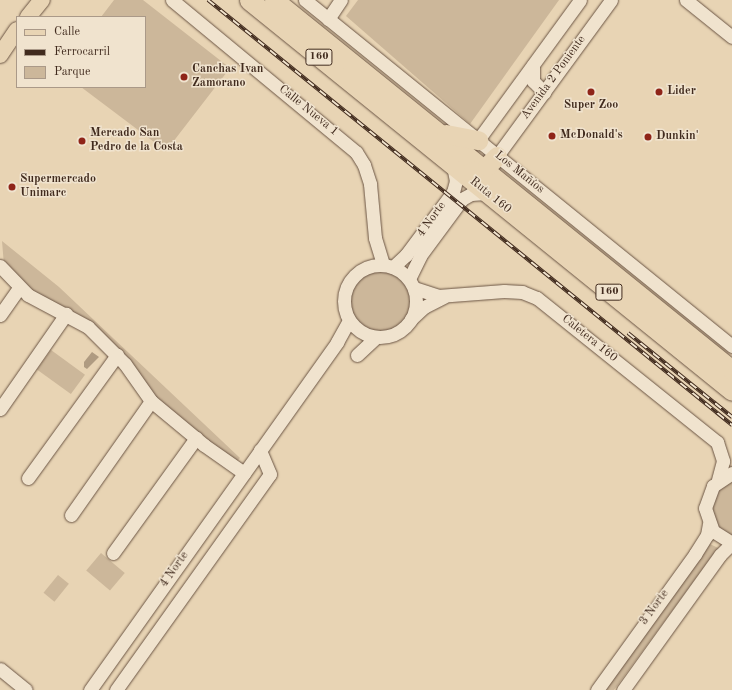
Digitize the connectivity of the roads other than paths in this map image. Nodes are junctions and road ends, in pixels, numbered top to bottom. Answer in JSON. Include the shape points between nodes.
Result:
{"nodes":[{"id":1,"x":42,"y":0,"type":"edge"},
{"id":2,"x":172,"y":0,"type":"edge"},
{"id":3,"x":249,"y":0,"type":"edge"},
{"id":4,"x":274,"y":0,"type":"edge"},
{"id":5,"x":305,"y":0,"type":"edge"},
{"id":6,"x":341,"y":0,"type":"edge"},
{"id":7,"x":580,"y":0,"type":"edge"},
{"id":8,"x":612,"y":0,"type":"edge"},
{"id":9,"x":686,"y":0,"type":"edge"},
{"id":10,"x":29,"y":16,"type":"edge"},
{"id":11,"x":328,"y":19,"type":"junction"},
{"id":12,"x":16,"y":31,"type":"edge"},
{"id":13,"x":732,"y":37,"type":"edge"},
{"id":14,"x":0,"y":54,"type":"edge"},
{"id":15,"x":533,"y":65,"type":"junction"},
{"id":16,"x":544,"y":92,"type":"junction"},
{"id":17,"x":441,"y":132,"type":"junction"},
{"id":18,"x":478,"y":140,"type":"junction"},
{"id":19,"x":491,"y":162,"type":"junction"},
{"id":20,"x":453,"y":166,"type":"junction"},
{"id":21,"x":486,"y":193,"type":"junction"},
{"id":22,"x":375,"y":238,"type":"junction"},
{"id":23,"x":0,"y":266,"type":"edge"},
{"id":24,"x":388,"y":266,"type":"junction"},
{"id":25,"x":360,"y":270,"type":"junction"},
{"id":26,"x":411,"y":284,"type":"junction"},
{"id":27,"x":19,"y":288,"type":"junction"},
{"id":28,"x":446,"y":296,"type":"junction"},
{"id":29,"x":66,"y":314,"type":"junction"},
{"id":30,"x":0,"y":315,"type":"edge"},
{"id":31,"x":349,"y":320,"type":"junction"},
{"id":32,"x":410,"y":320,"type":"junction"},
{"id":33,"x":376,"y":337,"type":"junction"},
{"id":34,"x":732,"y":346,"type":"edge"},
{"id":35,"x":117,"y":355,"type":"junction"},
{"id":36,"x":357,"y":355,"type":"dead end"},
{"id":37,"x":732,"y":370,"type":"edge"},
{"id":38,"x":732,"y":391,"type":"edge"},
{"id":39,"x":151,"y":401,"type":"junction"},
{"id":40,"x":0,"y":409,"type":"edge"},
{"id":41,"x":196,"y":438,"type":"junction"},
{"id":42,"x":713,"y":439,"type":"junction"},
{"id":43,"x":260,"y":450,"type":"junction"},
{"id":44,"x":732,"y":451,"type":"edge"},
{"id":45,"x":244,"y":473,"type":"junction"},
{"id":46,"x":732,"y":473,"type":"edge"},
{"id":47,"x":28,"y":478,"type":"dead end"},
{"id":48,"x":718,"y":480,"type":"junction"},
{"id":49,"x":71,"y":515,"type":"dead end"},
{"id":50,"x":709,"y":524,"type":"junction"},
{"id":51,"x":732,"y":543,"type":"edge"},
{"id":52,"x":113,"y":553,"type":"dead end"},
{"id":53,"x":0,"y":669,"type":"edge"},
{"id":54,"x":26,"y":690,"type":"edge"},
{"id":55,"x":90,"y":690,"type":"edge"},
{"id":56,"x":116,"y":690,"type":"edge"},
{"id":57,"x":596,"y":690,"type":"edge"},
{"id":58,"x":623,"y":690,"type":"edge"}],
"edges":[{"from":1,"to":10,"type":"main road"},
{"from":2,"to":22,"type":"street","name":"Calle Nueva 1","via":[[356,152],[364,165],[370,184]]},
{"from":3,"to":20,"type":"highway","name":"Ruta 160","number":"160"},
{"from":4,"to":17,"type":"highway","name":"Ruta 160","number":"160"},
{"from":5,"to":11,"type":"street","name":"Los Mañíos"},
{"from":6,"to":11,"type":"street"},
{"from":7,"to":15,"type":"street","name":"Avenida 2 Poniente"},
{"from":8,"to":16,"type":"street","name":"Avenida 2 Poniente"},
{"from":9,"to":13,"type":"street"},
{"from":11,"to":18,"type":"street","name":"Los Mañíos"},
{"from":12,"to":14,"type":"main road"},
{"from":15,"to":16,"type":"street","via":[[533,81]]},
{"from":15,"to":18,"type":"street","name":"Avenida 2 Poniente"},
{"from":16,"to":19,"type":"street","name":"Avenida 2 Poniente"},
{"from":17,"to":18,"type":"highway"},
{"from":17,"to":19,"type":"highway","name":"Ruta 160","number":"160"},
{"from":18,"to":19,"type":"street","name":"Los Mañíos"},
{"from":19,"to":20,"type":"highway","via":[[473,171]]},
{"from":19,"to":34,"type":"street","name":"Los Mañíos"},
{"from":19,"to":37,"type":"highway","name":"Ruta 160","number":"160"},
{"from":20,"to":21,"type":"highway","name":"Ruta 160","number":"160"},
{"from":20,"to":24,"type":"street","name":"4 Norte","via":[[456,181],[453,192],[406,255]]},
{"from":21,"to":26,"type":"street","name":"4 Norte","via":[[471,194],[462,199],[420,256]]},
{"from":21,"to":38,"type":"highway","name":"Ruta 160","number":"160"},
{"from":22,"to":24,"type":"street","name":"Calle Nueva 1"},
{"from":22,"to":25,"type":"street"},
{"from":23,"to":27,"type":"street"},
{"from":24,"to":25,"type":"street","via":[[371,266]]},
{"from":24,"to":26,"type":"street"},
{"from":25,"to":31,"type":"street","via":[[350,280],[344,293],[344,307]]},
{"from":26,"to":28,"type":"street","name":"Caletera 160","via":[[425,294]]},
{"from":26,"to":32,"type":"street","name":"4 Norte","via":[[416,301]]},
{"from":27,"to":29,"type":"street"},
{"from":27,"to":30,"type":"street"},
{"from":28,"to":32,"type":"street","name":"Caletera 160","via":[[424,307]]},
{"from":28,"to":42,"type":"street","name":"Caletera 160","via":[[504,291],[522,292],[537,298]]},
{"from":29,"to":35,"type":"street","via":[[88,327]]},
{"from":29,"to":40,"type":"street"},
{"from":31,"to":33,"type":"street","via":[[360,332]]},
{"from":31,"to":43,"type":"street","name":"4 Norte","via":[[337,342]]},
{"from":32,"to":33,"type":"street","via":[[396,333]]},
{"from":33,"to":36,"type":"street"},
{"from":35,"to":39,"type":"street"},
{"from":35,"to":47,"type":"street"},
{"from":39,"to":41,"type":"street"},
{"from":39,"to":49,"type":"street"},
{"from":41,"to":45,"type":"street"},
{"from":41,"to":52,"type":"street"},
{"from":42,"to":44,"type":"street","name":"Caletera 160"},
{"from":42,"to":48,"type":"street","name":"Caletera 160","via":[[720,447],[723,457]]},
{"from":43,"to":45,"type":"street","name":"4 Norte"},
{"from":43,"to":56,"type":"street","name":"4 Norte","via":[[270,474]]},
{"from":45,"to":55,"type":"street","name":"4 Norte"},
{"from":46,"to":48,"type":"street"},
{"from":48,"to":50,"type":"street","name":"3 Norte","via":[[706,500]]},
{"from":50,"to":51,"type":"street","name":"3 Norte","via":[[718,536]]},
{"from":50,"to":57,"type":"street","name":"3 Norte","via":[[707,535],[695,554]]},
{"from":51,"to":58,"type":"street","name":"3 Norte","via":[[720,555]]},
{"from":53,"to":54,"type":"street"}]}
